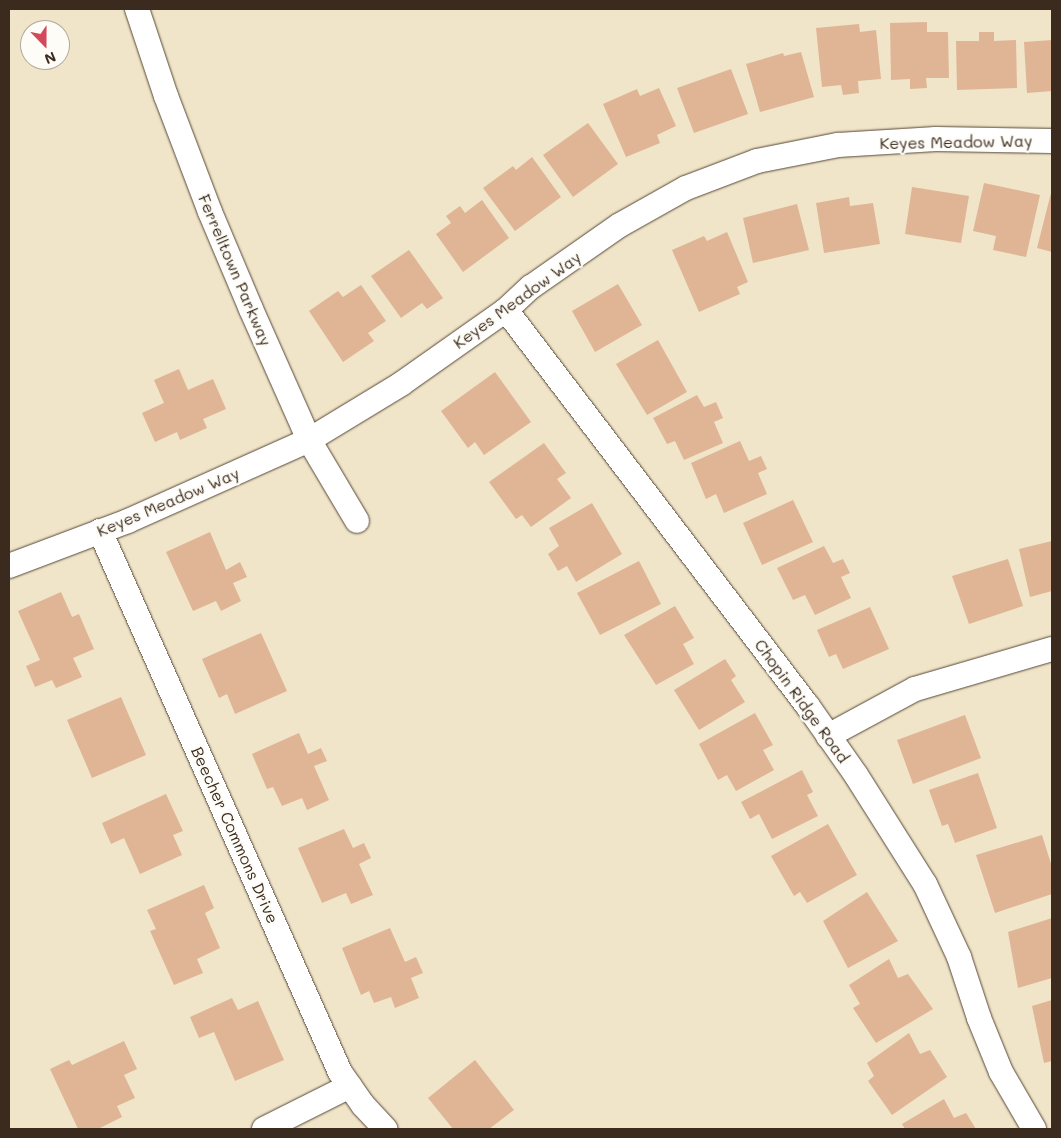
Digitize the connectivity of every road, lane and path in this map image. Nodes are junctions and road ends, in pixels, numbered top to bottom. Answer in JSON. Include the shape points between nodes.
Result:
{"nodes":[{"id":1,"x":137,"y":9,"type":"edge"},
{"id":2,"x":1052,"y":141,"type":"edge"},
{"id":3,"x":506,"y":310,"type":"junction"},
{"id":4,"x":308,"y":440,"type":"junction"},
{"id":5,"x":357,"y":521,"type":"dead end"},
{"id":6,"x":100,"y":531,"type":"junction"},
{"id":7,"x":9,"y":566,"type":"edge"},
{"id":8,"x":1052,"y":648,"type":"edge"},
{"id":9,"x":828,"y":736,"type":"junction"},
{"id":10,"x":350,"y":1086,"type":"junction"},
{"id":11,"x":264,"y":1129,"type":"edge"},
{"id":12,"x":385,"y":1129,"type":"edge"},
{"id":13,"x":1034,"y":1129,"type":"edge"}],
"edges":[{"from":1,"to":4,"type":"street","name":"Ferrelltown Parkway","via":[[210,212]]},
{"from":2,"to":3,"type":"street","name":"Keyes Meadow Way","via":[[936,139],[838,145],[757,161],[686,188],[620,225],[531,287]]},
{"from":3,"to":4,"type":"street","name":"Keyes Meadow Way","via":[[400,384]]},
{"from":3,"to":9,"type":"street","name":"Chopin Ridge Road"},
{"from":4,"to":5,"type":"street","name":"Ferrelltown Parkway"},
{"from":4,"to":6,"type":"street","name":"Keyes Meadow Way"},
{"from":6,"to":7,"type":"street","name":"Keyes Meadow Way"},
{"from":6,"to":10,"type":"street","name":"Beecher Commons Drive","via":[[340,1072]]},
{"from":8,"to":9,"type":"street","via":[[915,689]]},
{"from":9,"to":13,"type":"street","name":"Chopin Ridge Road","via":[[925,884],[959,957],[1001,1072]]},
{"from":10,"to":11,"type":"street"},
{"from":10,"to":12,"type":"street","name":"Beecher Commons Drive"}]}
